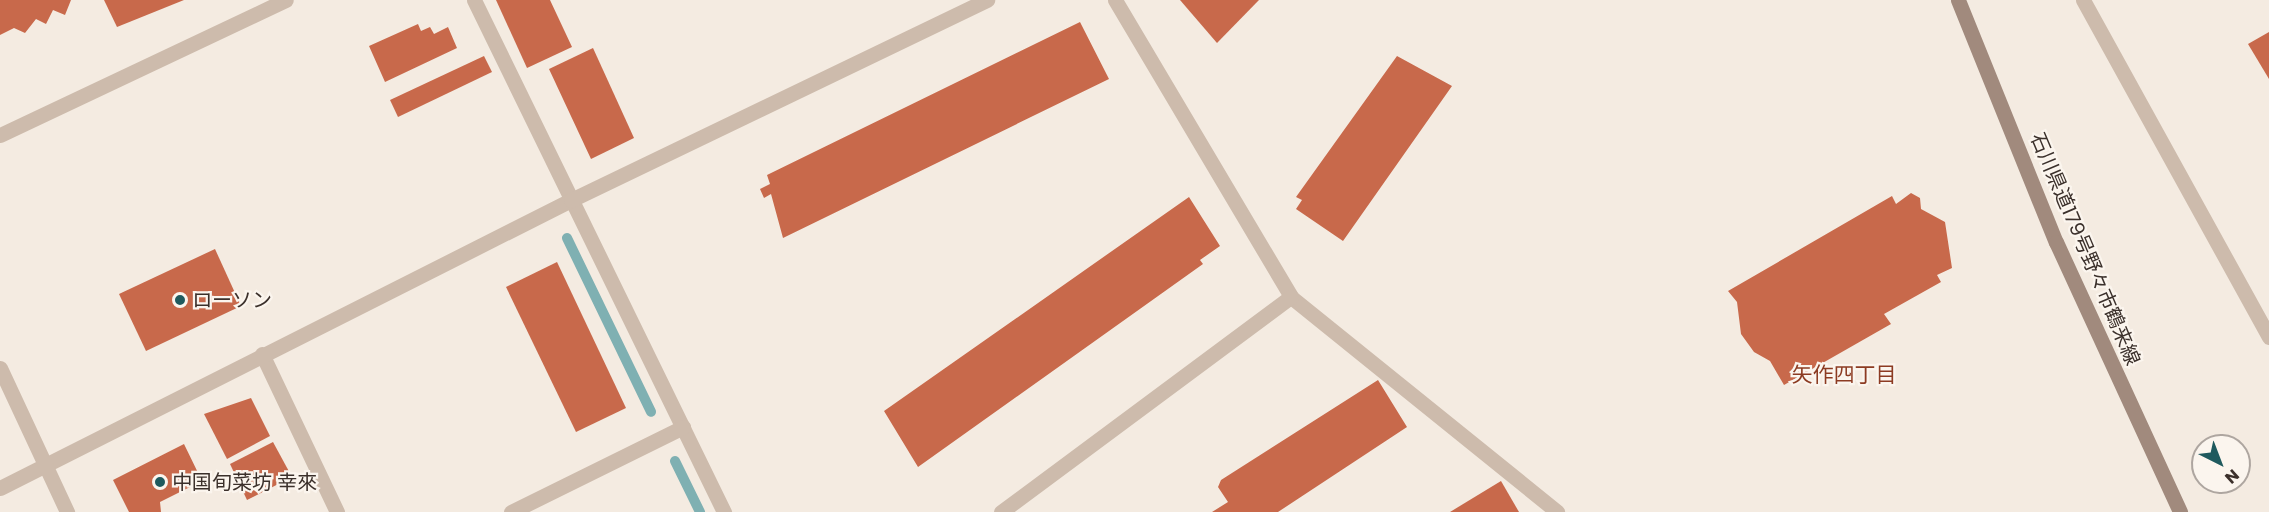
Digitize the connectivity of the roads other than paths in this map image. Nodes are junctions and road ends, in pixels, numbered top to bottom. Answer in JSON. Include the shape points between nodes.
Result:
{"nodes":[{"id":1,"x":285,"y":0,"type":"edge"},
{"id":2,"x":474,"y":0,"type":"edge"},
{"id":3,"x":987,"y":0,"type":"edge"},
{"id":4,"x":1115,"y":0,"type":"edge"},
{"id":5,"x":1958,"y":0,"type":"edge"},
{"id":6,"x":2083,"y":0,"type":"edge"},
{"id":7,"x":0,"y":135,"type":"edge"},
{"id":8,"x":571,"y":200,"type":"junction"},
{"id":9,"x":1291,"y":297,"type":"junction"},
{"id":10,"x":2269,"y":337,"type":"edge"},
{"id":11,"x":262,"y":354,"type":"junction"},
{"id":12,"x":0,"y":369,"type":"edge"},
{"id":13,"x":683,"y":427,"type":"junction"},
{"id":14,"x":44,"y":463,"type":"junction"},
{"id":15,"x":0,"y":488,"type":"edge"},
{"id":16,"x":67,"y":512,"type":"edge"},
{"id":17,"x":337,"y":512,"type":"edge"},
{"id":18,"x":511,"y":512,"type":"edge"},
{"id":19,"x":724,"y":512,"type":"edge"},
{"id":20,"x":1001,"y":512,"type":"edge"},
{"id":21,"x":1557,"y":512,"type":"edge"},
{"id":22,"x":2180,"y":512,"type":"edge"}],
"edges":[{"from":1,"to":7,"type":"street"},
{"from":2,"to":8,"type":"street"},
{"from":3,"to":8,"type":"street"},
{"from":4,"to":9,"type":"street"},
{"from":5,"to":22,"type":"main road","name":"石川県道179号野々市鶴来線","via":[[2056,242]]},
{"from":6,"to":10,"type":"street"},
{"from":8,"to":11,"type":"street"},
{"from":8,"to":13,"type":"street"},
{"from":9,"to":20,"type":"street"},
{"from":9,"to":21,"type":"street"},
{"from":11,"to":14,"type":"street"},
{"from":11,"to":17,"type":"street"},
{"from":12,"to":14,"type":"street"},
{"from":13,"to":18,"type":"street"},
{"from":13,"to":19,"type":"street"},
{"from":14,"to":15,"type":"street"},
{"from":14,"to":16,"type":"street"}]}
